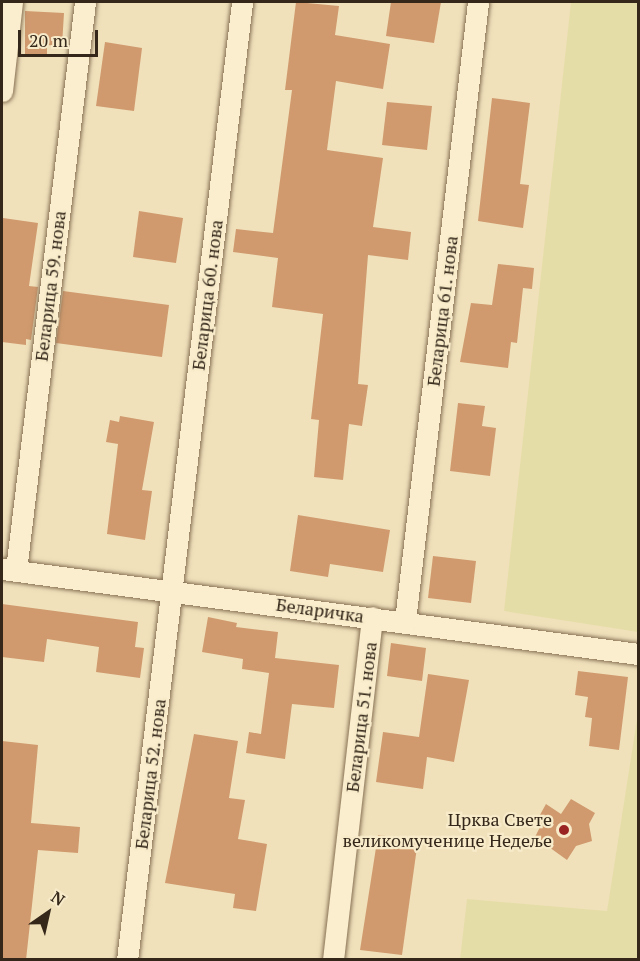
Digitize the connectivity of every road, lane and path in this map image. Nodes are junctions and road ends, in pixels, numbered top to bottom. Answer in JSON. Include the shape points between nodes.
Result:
{"nodes":[{"id":1,"x":12,"y":2,"type":"edge"},
{"id":2,"x":85,"y":2,"type":"edge"},
{"id":3,"x":242,"y":2,"type":"edge"},
{"id":4,"x":478,"y":2,"type":"edge"},
{"id":5,"x":2,"y":91,"type":"edge"},
{"id":6,"x":9,"y":570,"type":"edge"},
{"id":7,"x":172,"y":589,"type":"junction"},
{"id":8,"x":372,"y":617,"type":"junction"},
{"id":9,"x":405,"y":621,"type":"junction"},
{"id":10,"x":639,"y":654,"type":"edge"},
{"id":11,"x":127,"y":960,"type":"edge"},
{"id":12,"x":333,"y":960,"type":"edge"}],
"edges":[{"from":1,"to":5,"type":"street"},
{"from":2,"to":6,"type":"street","name":"Беларица 59. нова"},
{"from":3,"to":7,"type":"street","name":"Беларица 60. нова"},
{"from":4,"to":9,"type":"street","name":"Беларица 61. нова"},
{"from":6,"to":7,"type":"street","name":"Беларичка"},
{"from":7,"to":8,"type":"street","name":"Беларичка"},
{"from":7,"to":11,"type":"street","name":"Беларица 52. нова"},
{"from":8,"to":9,"type":"street","name":"Беларичка"},
{"from":8,"to":12,"type":"street","name":"Беларица 51. нова"},
{"from":9,"to":10,"type":"street","name":"Беларичка"}]}
